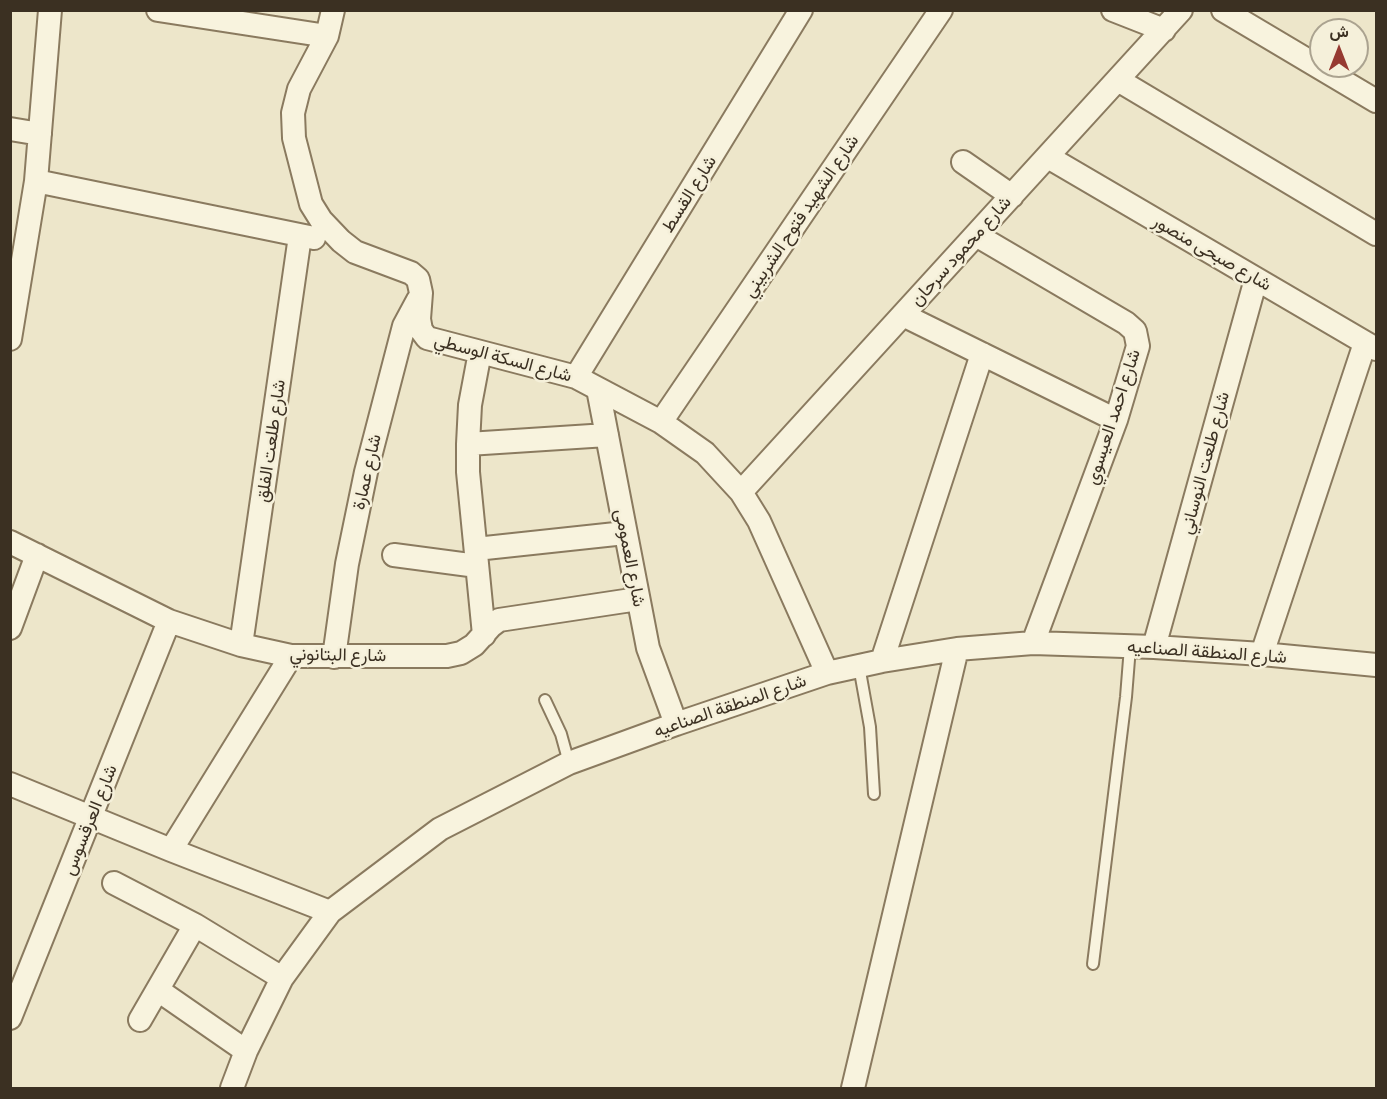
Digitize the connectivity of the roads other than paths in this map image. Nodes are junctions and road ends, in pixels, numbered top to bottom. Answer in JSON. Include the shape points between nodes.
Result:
{"nodes":[{"id":1,"x":51,"y":10,"type":"edge"},
{"id":2,"x":158,"y":10,"type":"edge"},
{"id":3,"x":333,"y":10,"type":"edge"},
{"id":4,"x":801,"y":10,"type":"edge"},
{"id":5,"x":941,"y":10,"type":"edge"},
{"id":6,"x":1113,"y":10,"type":"edge"},
{"id":7,"x":1182,"y":10,"type":"edge"},
{"id":8,"x":1223,"y":10,"type":"edge"},
{"id":9,"x":1164,"y":30,"type":"junction"},
{"id":10,"x":327,"y":36,"type":"junction"},
{"id":11,"x":1118,"y":80,"type":"junction"},
{"id":12,"x":1377,"y":101,"type":"edge"},
{"id":13,"x":10,"y":129,"type":"edge"},
{"id":14,"x":40,"y":134,"type":"junction"},
{"id":15,"x":1048,"y":157,"type":"junction"},
{"id":16,"x":963,"y":162,"type":"dead end"},
{"id":17,"x":36,"y":181,"type":"junction"},
{"id":18,"x":1012,"y":196,"type":"junction"},
{"id":19,"x":1377,"y":234,"type":"edge"},
{"id":20,"x":976,"y":235,"type":"junction"},
{"id":21,"x":300,"y":236,"type":"junction"},
{"id":22,"x":341,"y":242,"type":"junction"},
{"id":23,"x":1256,"y":279,"type":"junction"},
{"id":24,"x":421,"y":293,"type":"junction"},
{"id":25,"x":903,"y":315,"type":"junction"},
{"id":26,"x":10,"y":339,"type":"edge"},
{"id":27,"x":1371,"y":346,"type":"edge"},
{"id":28,"x":480,"y":352,"type":"junction"},
{"id":29,"x":982,"y":354,"type":"junction"},
{"id":30,"x":576,"y":377,"type":"junction"},
{"id":31,"x":598,"y":389,"type":"junction"},
{"id":32,"x":1116,"y":420,"type":"junction"},
{"id":33,"x":661,"y":422,"type":"junction"},
{"id":34,"x":607,"y":435,"type":"junction"},
{"id":35,"x":468,"y":444,"type":"junction"},
{"id":36,"x":741,"y":492,"type":"junction"},
{"id":37,"x":625,"y":532,"type":"junction"},
{"id":38,"x":10,"y":542,"type":"edge"},
{"id":39,"x":37,"y":555,"type":"junction"},
{"id":40,"x":394,"y":555,"type":"dead end"},
{"id":41,"x":477,"y":557,"type":"junction"},
{"id":42,"x":638,"y":599,"type":"junction"},
{"id":43,"x":169,"y":621,"type":"junction"},
{"id":44,"x":10,"y":628,"type":"edge"},
{"id":45,"x":484,"y":634,"type":"junction"},
{"id":46,"x":1033,"y":643,"type":"junction"},
{"id":47,"x":242,"y":645,"type":"junction"},
{"id":48,"x":1130,"y":647,"type":"junction"},
{"id":49,"x":1155,"y":647,"type":"junction"},
{"id":50,"x":957,"y":649,"type":"junction"},
{"id":51,"x":1262,"y":654,"type":"junction"},
{"id":52,"x":291,"y":656,"type":"junction"},
{"id":53,"x":334,"y":657,"type":"junction"},
{"id":54,"x":882,"y":661,"type":"junction"},
{"id":55,"x":1377,"y":665,"type":"edge"},
{"id":56,"x":859,"y":666,"type":"junction"},
{"id":57,"x":827,"y":673,"type":"junction"},
{"id":58,"x":545,"y":700,"type":"dead end"},
{"id":59,"x":676,"y":724,"type":"junction"},
{"id":60,"x":569,"y":763,"type":"junction"},
{"id":61,"x":10,"y":784,"type":"edge"},
{"id":62,"x":874,"y":794,"type":"dead end"},
{"id":63,"x":91,"y":817,"type":"junction"},
{"id":64,"x":171,"y":850,"type":"junction"},
{"id":65,"x":114,"y":883,"type":"dead end"},
{"id":66,"x":330,"y":912,"type":"junction"},
{"id":67,"x":195,"y":925,"type":"junction"},
{"id":68,"x":1093,"y":964,"type":"dead end"},
{"id":69,"x":282,"y":978,"type":"junction"},
{"id":70,"x":158,"y":990,"type":"junction"},
{"id":71,"x":10,"y":1018,"type":"edge"},
{"id":72,"x":140,"y":1020,"type":"dead end"},
{"id":73,"x":246,"y":1051,"type":"junction"},
{"id":74,"x":232,"y":1089,"type":"edge"},
{"id":75,"x":853,"y":1089,"type":"edge"}],
"edges":[{"from":1,"to":14,"type":"street"},
{"from":2,"to":10,"type":"street"},
{"from":3,"to":10,"type":"street"},
{"from":4,"to":30,"type":"street","name":"شارع القسط"},
{"from":5,"to":33,"type":"street","name":"شارع الشهيد فتوح الشربيني"},
{"from":6,"to":9,"type":"street"},
{"from":7,"to":9,"type":"street","name":"شارع محمود سرحان"},
{"from":8,"to":12,"type":"street"},
{"from":9,"to":11,"type":"street","name":"شارع محمود سرحان"},
{"from":10,"to":22,"type":"street","via":[[299,89],[293,113],[294,138],[311,204]]},
{"from":11,"to":15,"type":"street","name":"شارع محمود سرحان"},
{"from":11,"to":19,"type":"street"},
{"from":13,"to":14,"type":"street"},
{"from":14,"to":17,"type":"street"},
{"from":15,"to":18,"type":"street","name":"شارع محمود سرحان"},
{"from":15,"to":23,"type":"street","name":"شارع صبحى منصور"},
{"from":16,"to":18,"type":"street"},
{"from":17,"to":21,"type":"street"},
{"from":17,"to":26,"type":"street"},
{"from":18,"to":20,"type":"street","name":"شارع محمود سرحان"},
{"from":20,"to":25,"type":"street","name":"شارع محمود سرحان"},
{"from":20,"to":32,"type":"street","name":"شارع احمد العيسوي","via":[[1126,322],[1135,331],[1138,346]]},
{"from":21,"to":22,"type":"street"},
{"from":21,"to":47,"type":"street","name":"شارع طلعت الفلق"},
{"from":22,"to":24,"type":"street","via":[[356,252],[411,273],[418,279]]},
{"from":23,"to":27,"type":"street","name":"شارع صبحى منصور"},
{"from":23,"to":49,"type":"street","name":"شارع طلعت النوساني"},
{"from":24,"to":28,"type":"street","name":"شارع السكة الوسطي","via":[[419,319],[427,338]]},
{"from":24,"to":53,"type":"street","name":"شارع عمارة","via":[[404,326],[366,472],[347,564]]},
{"from":25,"to":29,"type":"street"},
{"from":25,"to":36,"type":"street","name":"شارع محمود سرحان"},
{"from":27,"to":51,"type":"street"},
{"from":28,"to":30,"type":"street","name":"شارع السكة الوسطي"},
{"from":28,"to":35,"type":"street","via":[[470,405]]},
{"from":29,"to":32,"type":"street"},
{"from":29,"to":54,"type":"street"},
{"from":30,"to":31,"type":"street","name":"شارع السكة الوسطي"},
{"from":31,"to":33,"type":"street","name":"شارع السكة الوسطي"},
{"from":31,"to":34,"type":"street","name":"شارع العمومى"},
{"from":32,"to":46,"type":"street","name":"شارع احمد العيسوي"},
{"from":33,"to":36,"type":"street","name":"شارع السكة الوسطي","via":[[705,453]]},
{"from":34,"to":35,"type":"street"},
{"from":34,"to":37,"type":"street","name":"شارع العمومى"},
{"from":35,"to":41,"type":"street"},
{"from":36,"to":57,"type":"street","name":"شارع السكة الوسطي","via":[[759,521]]},
{"from":37,"to":41,"type":"street"},
{"from":37,"to":42,"type":"street","name":"شارع العمومى"},
{"from":38,"to":39,"type":"street","name":"شارع البتانوني"},
{"from":39,"to":43,"type":"street","name":"شارع البتانوني"},
{"from":39,"to":44,"type":"street"},
{"from":40,"to":41,"type":"street"},
{"from":41,"to":45,"type":"street"},
{"from":42,"to":45,"type":"street","name":"شارع البتانوني","via":[[510,617]]},
{"from":42,"to":59,"type":"street","name":"شارع العمومى","via":[[648,648]]},
{"from":43,"to":47,"type":"street","name":"شارع البتانوني"},
{"from":43,"to":63,"type":"street","name":"شارع العرقسوس"},
{"from":45,"to":53,"type":"street","name":"شارع البتانوني","via":[[461,653],[447,656]]},
{"from":46,"to":48,"type":"street","name":"شارع المنطقة الصناعيه"},
{"from":46,"to":50,"type":"street","name":"شارع المنطقة الصناعيه"},
{"from":47,"to":52,"type":"street","name":"شارع البتانوني"},
{"from":48,"to":49,"type":"street","name":"شارع المنطقة الصناعيه"},
{"from":48,"to":68,"type":"lane"},
{"from":49,"to":51,"type":"street","name":"شارع المنطقة الصناعيه"},
{"from":50,"to":54,"type":"street","name":"شارع المنطقة الصناعيه"},
{"from":50,"to":75,"type":"street"},
{"from":51,"to":55,"type":"street","name":"شارع المنطقة الصناعيه"},
{"from":52,"to":53,"type":"street","name":"شارع البتانوني"},
{"from":52,"to":64,"type":"street"},
{"from":54,"to":56,"type":"street","name":"شارع المنطقة الصناعيه"},
{"from":56,"to":57,"type":"street","name":"شارع المنطقة الصناعيه"},
{"from":56,"to":62,"type":"lane","via":[[870,727]]},
{"from":57,"to":59,"type":"street","name":"شارع المنطقة الصناعيه"},
{"from":58,"to":60,"type":"lane"},
{"from":59,"to":60,"type":"street","name":"شارع المنطقة الصناعيه"},
{"from":60,"to":66,"type":"street","name":"شارع المنطقة الصناعيه","via":[[441,829]]},
{"from":61,"to":63,"type":"street"},
{"from":63,"to":64,"type":"street"},
{"from":63,"to":71,"type":"street","name":"شارع العرقسوس"},
{"from":64,"to":66,"type":"street"},
{"from":65,"to":67,"type":"street"},
{"from":66,"to":69,"type":"street","name":"شارع المنطقة الصناعيه"},
{"from":67,"to":69,"type":"street"},
{"from":67,"to":70,"type":"street"},
{"from":69,"to":73,"type":"street","name":"شارع المنطقة الصناعيه"},
{"from":70,"to":72,"type":"street"},
{"from":70,"to":73,"type":"street"},
{"from":73,"to":74,"type":"street","name":"شارع المنطقة الصناعيه"}]}
